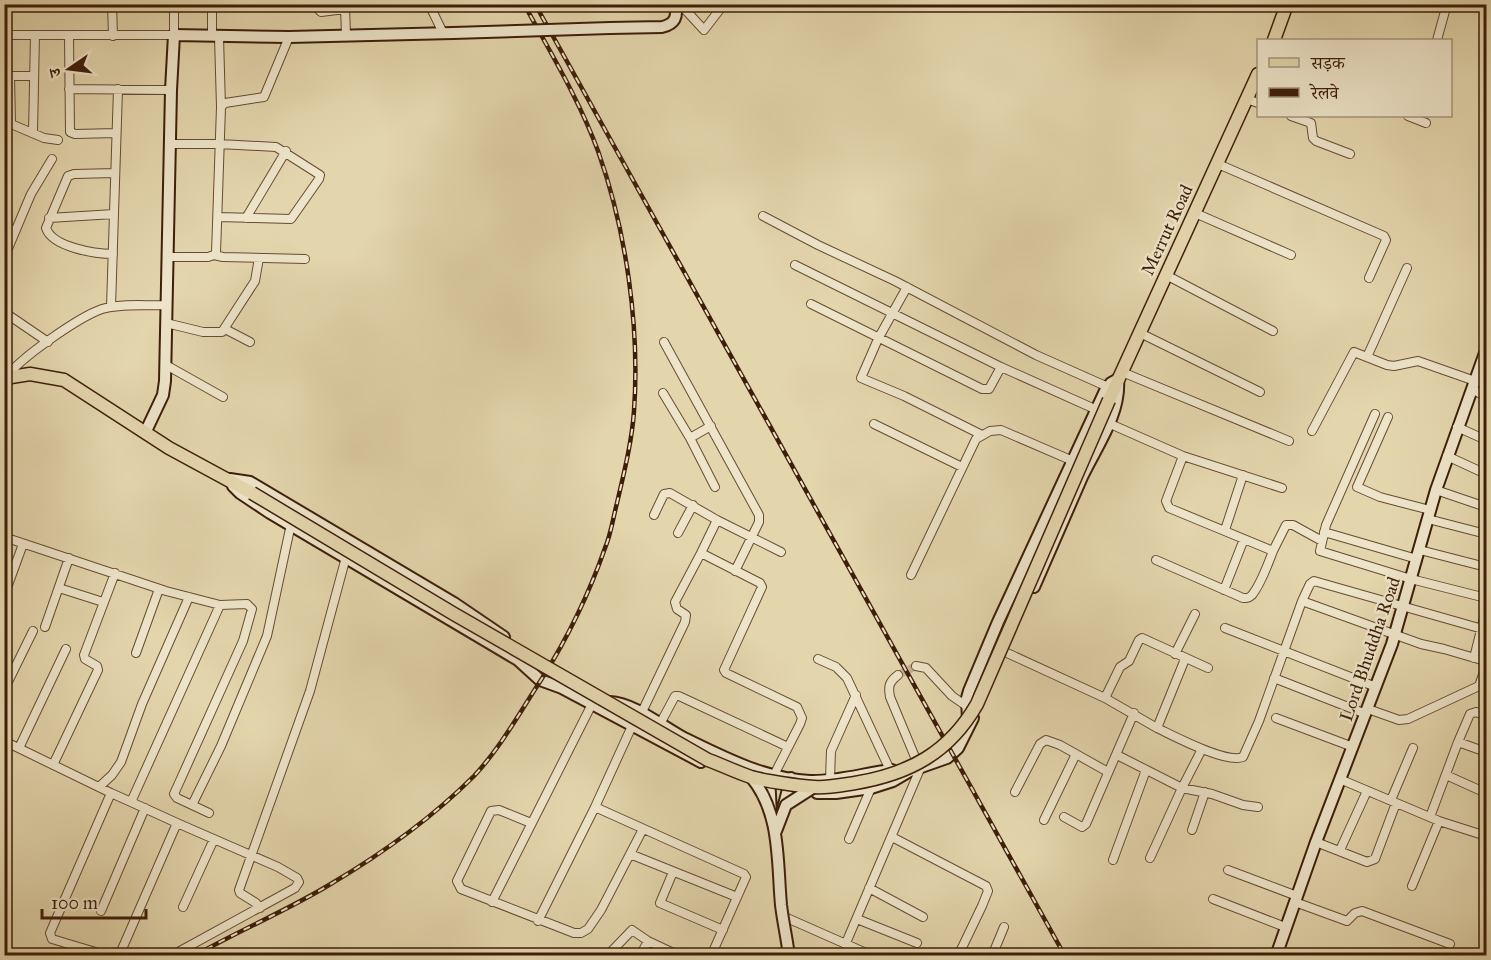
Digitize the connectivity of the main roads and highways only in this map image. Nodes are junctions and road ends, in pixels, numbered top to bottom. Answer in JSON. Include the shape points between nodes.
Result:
{"nodes":[{"id":1,"x":1287,"y":4,"type":"edge"},
{"id":2,"x":1274,"y":39,"type":"edge"},
{"id":3,"x":1257,"y":79,"type":"edge"},
{"id":4,"x":1253,"y":101,"type":"edge"},
{"id":5,"x":4,"y":381,"type":"edge"}],
"edges":[{"from":1,"to":2,"type":"main road"},
{"from":3,"to":4,"type":"main road","name":"Merrut Road"},
{"from":4,"to":5,"type":"main road","name":"Merrut Road","bridge":true,"via":[[1218,164],[1120,376],[1108,394],[977,704],[965,725],[944,746],[888,776],[814,788],[751,777],[708,760],[189,460],[64,380],[30,374]]}]}
